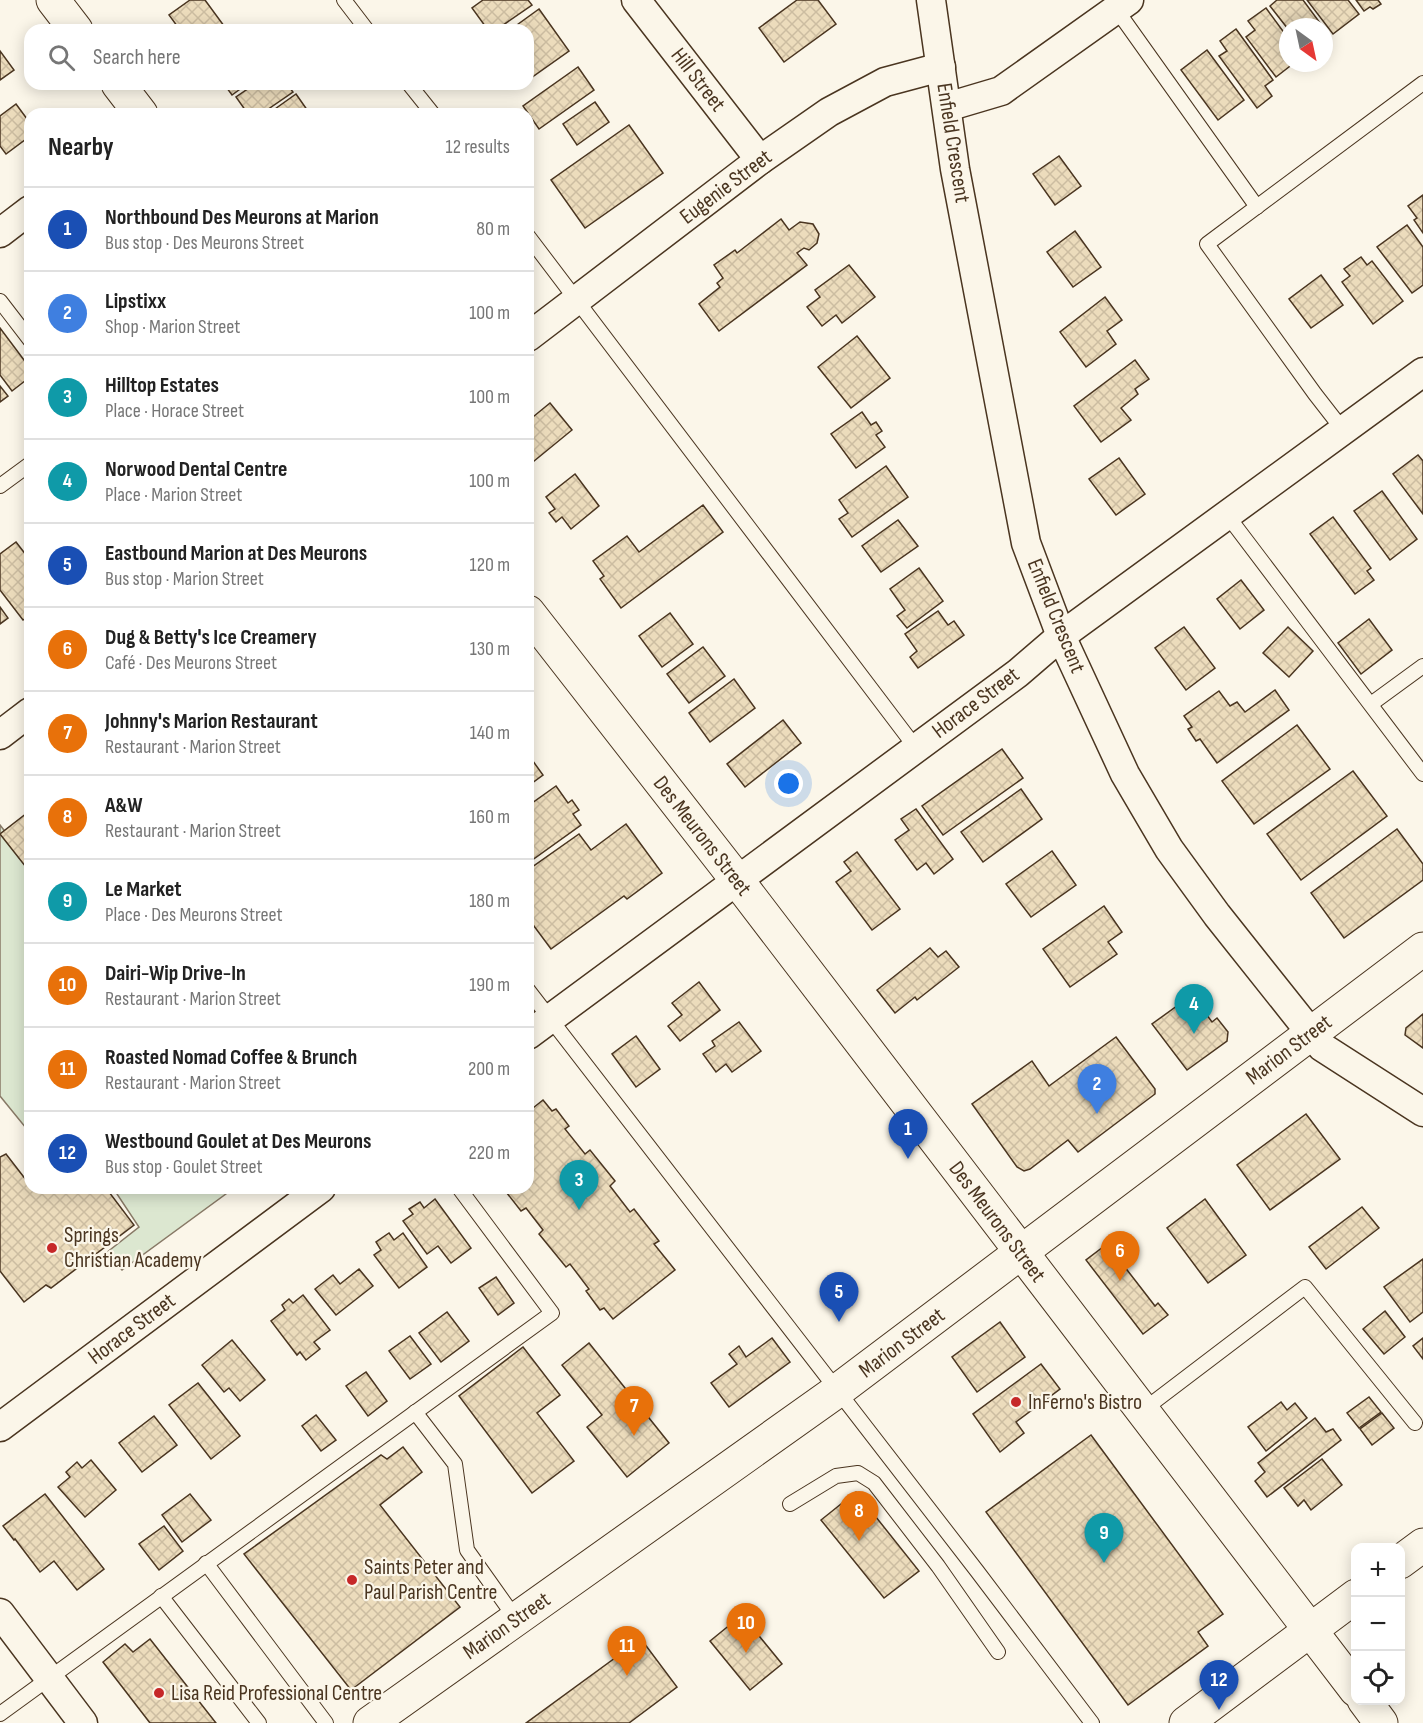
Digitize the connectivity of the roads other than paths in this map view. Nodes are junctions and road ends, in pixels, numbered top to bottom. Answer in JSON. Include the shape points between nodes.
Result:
{"nodes":[{"id":1,"x":52,"y":0,"type":"edge"},
{"id":2,"x":344,"y":0,"type":"edge"},
{"id":3,"x":636,"y":0,"type":"edge"},
{"id":4,"x":931,"y":0,"type":"edge"},
{"id":5,"x":1122,"y":4,"type":"edge"},
{"id":6,"x":71,"y":24,"type":"edge"},
{"id":7,"x":363,"y":24,"type":"edge"},
{"id":8,"x":941,"y":67,"type":"junction"},
{"id":9,"x":1423,"y":83,"type":"edge"},
{"id":10,"x":123,"y":90,"type":"edge"},
{"id":11,"x":415,"y":90,"type":"edge"},
{"id":12,"x":947,"y":107,"type":"junction"},
{"id":13,"x":136,"y":108,"type":"edge"},
{"id":14,"x":428,"y":108,"type":"edge"},
{"id":15,"x":760,"y":160,"type":"junction"},
{"id":16,"x":1257,"y":207,"type":"junction"},
{"id":17,"x":24,"y":215,"type":"edge"},
{"id":18,"x":0,"y":233,"type":"edge"},
{"id":19,"x":534,"y":244,"type":"edge"},
{"id":20,"x":578,"y":300,"type":"junction"},
{"id":21,"x":0,"y":301,"type":"edge"},
{"id":22,"x":24,"y":332,"type":"edge"},
{"id":23,"x":534,"y":333,"type":"edge"},
{"id":24,"x":1423,"y":372,"type":"edge"},
{"id":25,"x":1343,"y":430,"type":"junction"},
{"id":26,"x":24,"y":468,"type":"edge"},
{"id":27,"x":0,"y":486,"type":"edge"},
{"id":28,"x":1227,"y":515,"type":"junction"},
{"id":29,"x":534,"y":620,"type":"edge"},
{"id":30,"x":1061,"y":636,"type":"junction"},
{"id":31,"x":1423,"y":666,"type":"edge"},
{"id":32,"x":1371,"y":704,"type":"junction"},
{"id":33,"x":24,"y":717,"type":"edge"},
{"id":34,"x":0,"y":735,"type":"edge"},
{"id":35,"x":916,"y":748,"type":"junction"},
{"id":36,"x":1423,"y":774,"type":"edge"},
{"id":37,"x":737,"y":880,"type":"junction"},
{"id":38,"x":1423,"y":949,"type":"edge"},
{"id":39,"x":534,"y":1010,"type":"edge"},
{"id":40,"x":539,"y":1027,"type":"edge"},
{"id":41,"x":1310,"y":1034,"type":"junction"},
{"id":42,"x":1423,"y":1112,"type":"edge"},
{"id":43,"x":308,"y":1194,"type":"edge"},
{"id":44,"x":463,"y":1194,"type":"edge"},
{"id":45,"x":1022,"y":1254,"type":"junction"},
{"id":46,"x":837,"y":1391,"type":"junction"},
{"id":47,"x":1142,"y":1411,"type":"junction"},
{"id":48,"x":415,"y":1412,"type":"junction"},
{"id":49,"x":1416,"y":1423,"type":"dead end"},
{"id":50,"x":0,"y":1427,"type":"edge"},
{"id":51,"x":790,"y":1504,"type":"dead end"},
{"id":52,"x":1423,"y":1545,"type":"edge"},
{"id":53,"x":1405,"y":1559,"type":"edge"},
{"id":54,"x":206,"y":1563,"type":"junction"},
{"id":55,"x":161,"y":1596,"type":"junction"},
{"id":56,"x":1355,"y":1597,"type":"edge"},
{"id":57,"x":0,"y":1613,"type":"edge"},
{"id":58,"x":516,"y":1619,"type":"junction"},
{"id":59,"x":1310,"y":1631,"type":"junction"},
{"id":60,"x":998,"y":1652,"type":"dead end"},
{"id":61,"x":48,"y":1677,"type":"junction"},
{"id":62,"x":1351,"y":1684,"type":"edge"},
{"id":63,"x":1367,"y":1705,"type":"edge"},
{"id":64,"x":0,"y":1714,"type":"edge"},
{"id":65,"x":83,"y":1723,"type":"edge"},
{"id":66,"x":259,"y":1723,"type":"edge"},
{"id":67,"x":326,"y":1723,"type":"edge"},
{"id":68,"x":370,"y":1723,"type":"edge"},
{"id":69,"x":1092,"y":1723,"type":"edge"},
{"id":70,"x":1186,"y":1723,"type":"edge"},
{"id":71,"x":1382,"y":1723,"type":"edge"}],
"edges":[{"from":1,"to":6,"type":"main road"},
{"from":2,"to":7,"type":"lane"},
{"from":3,"to":15,"type":"street","name":"Hill Street"},
{"from":4,"to":8,"type":"street","name":"Enfield Crescent"},
{"from":5,"to":12,"type":"street","via":[[1001,91]]},
{"from":5,"to":16,"type":"lane"},
{"from":8,"to":12,"type":"street","name":"Enfield Crescent"},
{"from":8,"to":15,"type":"street","name":"Eugenie Street","via":[[885,82],[829,112]]},
{"from":9,"to":16,"type":"lane"},
{"from":10,"to":13,"type":"main road"},
{"from":11,"to":14,"type":"lane"},
{"from":12,"to":30,"type":"street","name":"Enfield Crescent","via":[[955,168],[1026,543]]},
{"from":15,"to":20,"type":"street","name":"Eugenie Street"},
{"from":16,"to":25,"type":"lane","via":[[1208,244]]},
{"from":17,"to":18,"type":"street"},
{"from":19,"to":20,"type":"lane"},
{"from":20,"to":23,"type":"street","name":"Eugenie Street"},
{"from":20,"to":35,"type":"lane"},
{"from":21,"to":22,"type":"lane"},
{"from":24,"to":25,"type":"street","name":"Horace Street"},
{"from":25,"to":28,"type":"street","name":"Horace Street"},
{"from":26,"to":27,"type":"lane"},
{"from":28,"to":30,"type":"street","name":"Horace Street"},
{"from":28,"to":32,"type":"lane"},
{"from":29,"to":37,"type":"main road","name":"Des Meurons Street"},
{"from":30,"to":35,"type":"street","name":"Horace Street"},
{"from":30,"to":41,"type":"street","name":"Enfield Crescent","via":[[1125,774],[1169,849]]},
{"from":31,"to":32,"type":"lane"},
{"from":32,"to":36,"type":"lane"},
{"from":33,"to":34,"type":"street"},
{"from":35,"to":37,"type":"street","name":"Horace Street"},
{"from":37,"to":40,"type":"street","name":"Horace Street"},
{"from":37,"to":45,"type":"main road","name":"Des Meurons Street"},
{"from":38,"to":41,"type":"main road","name":"Marion Street"},
{"from":39,"to":40,"type":"lane"},
{"from":40,"to":46,"type":"lane"},
{"from":41,"to":42,"type":"street","name":"Enfield Crescent","via":[[1322,1047]]},
{"from":41,"to":45,"type":"main road","name":"Marion Street"},
{"from":43,"to":50,"type":"street","name":"Horace Street"},
{"from":44,"to":48,"type":"lane","via":[[552,1313]]},
{"from":45,"to":46,"type":"main road","name":"Marion Street"},
{"from":45,"to":47,"type":"main road","name":"Des Meurons Street"},
{"from":46,"to":58,"type":"main road","name":"Marion Street"},
{"from":46,"to":69,"type":"lane"},
{"from":47,"to":49,"type":"lane","via":[[1305,1287]]},
{"from":47,"to":59,"type":"main road","name":"Des Meurons Street"},
{"from":48,"to":54,"type":"lane"},
{"from":48,"to":58,"type":"lane","via":[[454,1464],[467,1550]]},
{"from":51,"to":60,"type":"lane","via":[[836,1476],[858,1473],[874,1483]]},
{"from":52,"to":53,"type":"main road"},
{"from":54,"to":55,"type":"lane"},
{"from":54,"to":67,"type":"lane"},
{"from":55,"to":61,"type":"lane"},
{"from":55,"to":66,"type":"lane"},
{"from":56,"to":59,"type":"main road"},
{"from":57,"to":61,"type":"street"},
{"from":58,"to":68,"type":"main road","name":"Marion Street"},
{"from":59,"to":62,"type":"main road","name":"Des Meurons Street"},
{"from":59,"to":70,"type":"main road"},
{"from":61,"to":64,"type":"lane"},
{"from":61,"to":65,"type":"street"},
{"from":63,"to":71,"type":"main road"}]}
